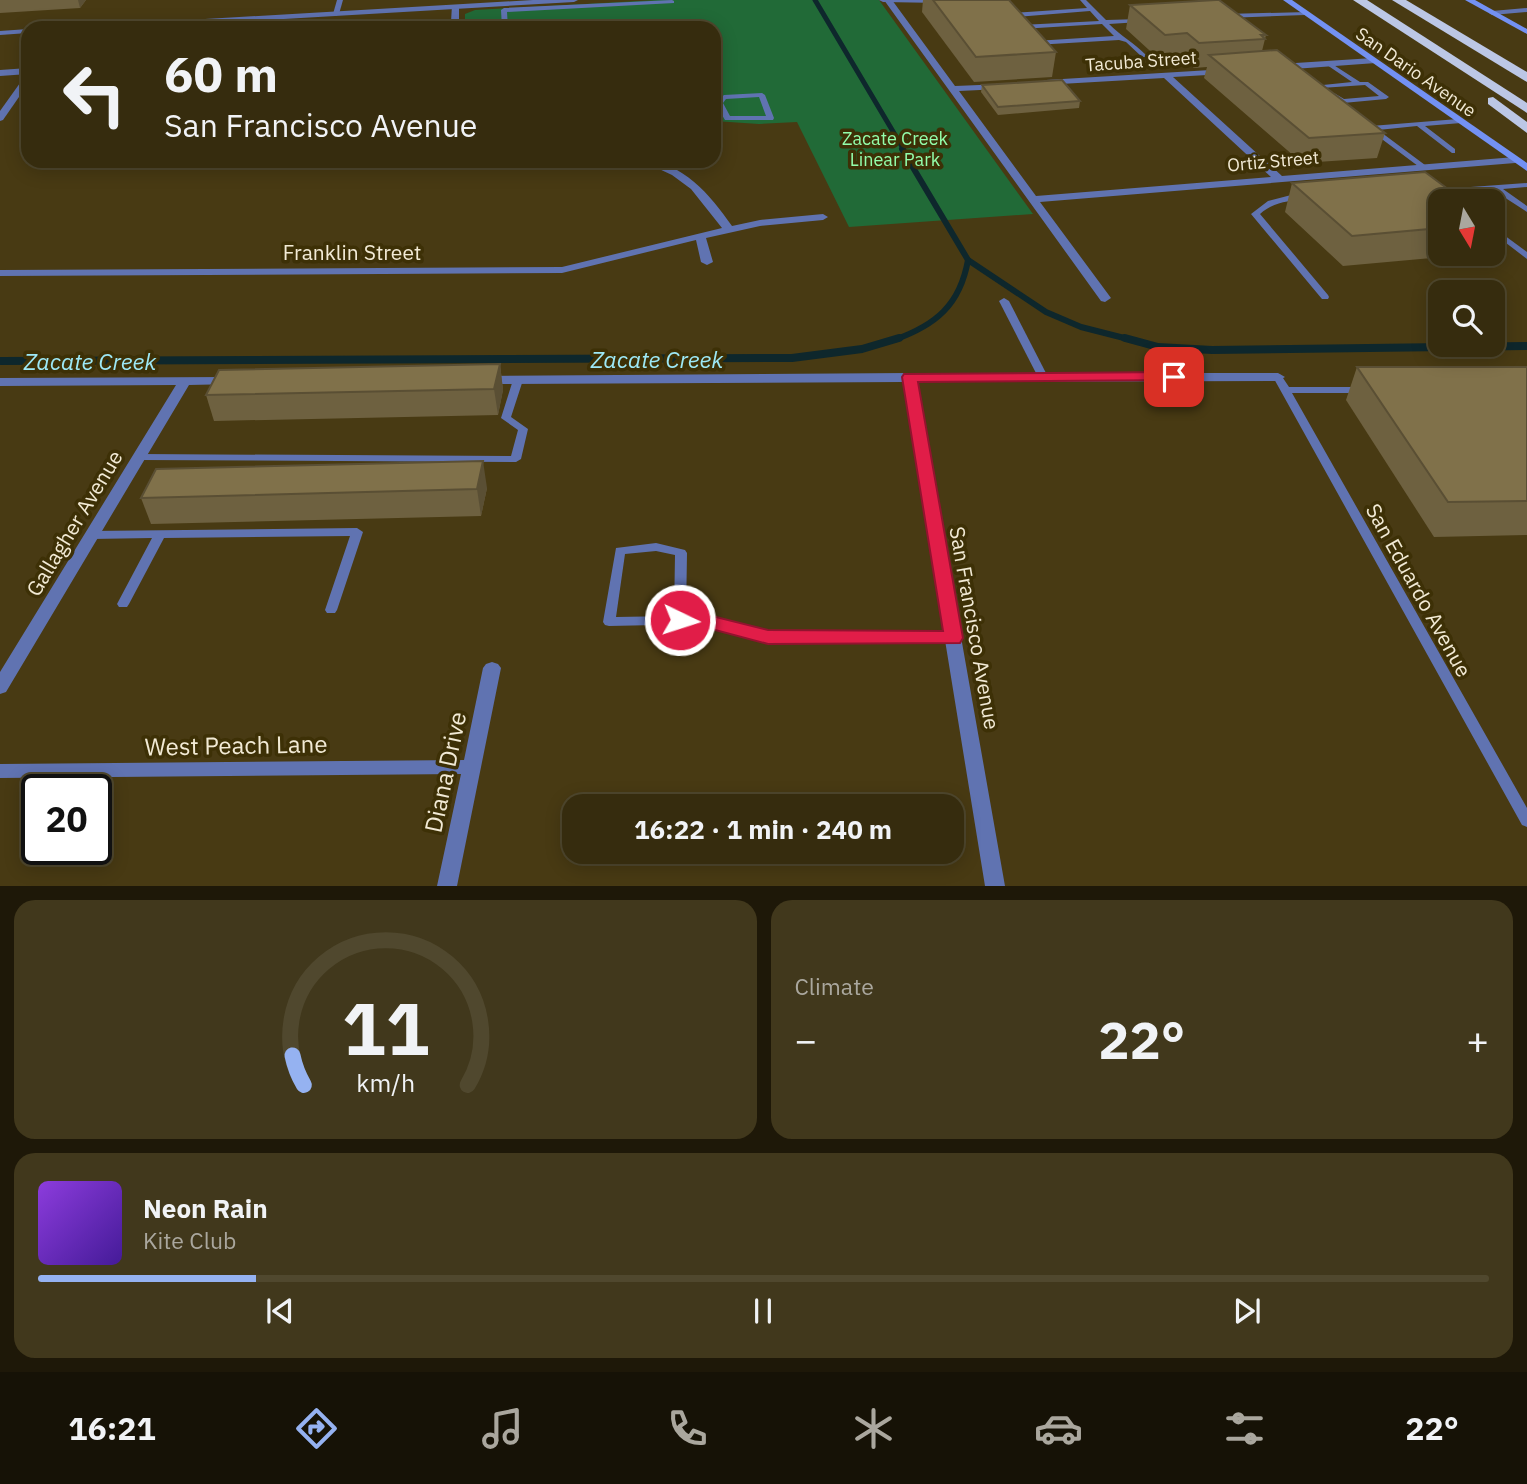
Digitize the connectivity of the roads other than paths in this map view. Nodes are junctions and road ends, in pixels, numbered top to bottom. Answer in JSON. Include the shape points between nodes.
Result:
{"nodes":[{"id":1,"x":340,"y":0,"type":"edge"},
{"id":2,"x":567,"y":0,"type":"edge"},
{"id":3,"x":574,"y":0,"type":"edge"},
{"id":4,"x":886,"y":0,"type":"edge"},
{"id":5,"x":1083,"y":0,"type":"edge"},
{"id":6,"x":1287,"y":0,"type":"edge"},
{"id":7,"x":1359,"y":0,"type":"edge"},
{"id":8,"x":1398,"y":0,"type":"edge"},
{"id":9,"x":1469,"y":0,"type":"edge"},
{"id":10,"x":954,"y":1,"type":"edge"},
{"id":11,"x":672,"y":2,"type":"dead end"},
{"id":12,"x":455,"y":7,"type":"junction"},
{"id":13,"x":1092,"y":9,"type":"junction"},
{"id":14,"x":1526,"y":11,"type":"edge"},
{"id":15,"x":1305,"y":13,"type":"junction"},
{"id":16,"x":1492,"y":13,"type":"junction"},
{"id":17,"x":336,"y":14,"type":"junction"},
{"id":18,"x":1222,"y":16,"type":"edge"},
{"id":19,"x":1144,"y":20,"type":"edge"},
{"id":20,"x":211,"y":21,"type":"edge"},
{"id":21,"x":455,"y":21,"type":"edge"},
{"id":22,"x":505,"y":21,"type":"edge"},
{"id":23,"x":1104,"y":22,"type":"junction"},
{"id":24,"x":1021,"y":27,"type":"junction"},
{"id":25,"x":1526,"y":31,"type":"edge"},
{"id":26,"x":21,"y":32,"type":"edge"},
{"id":27,"x":0,"y":33,"type":"edge"},
{"id":28,"x":1119,"y":38,"type":"junction"},
{"id":29,"x":1427,"y":46,"type":"junction"},
{"id":30,"x":1144,"y":56,"type":"dead end"},
{"id":31,"x":1373,"y":61,"type":"junction"},
{"id":32,"x":1329,"y":64,"type":"junction"},
{"id":33,"x":1292,"y":66,"type":"junction"},
{"id":34,"x":1267,"y":68,"type":"edge"},
{"id":35,"x":1229,"y":71,"type":"edge"},
{"id":36,"x":21,"y":72,"type":"edge"},
{"id":37,"x":0,"y":73,"type":"edge"},
{"id":38,"x":1302,"y":74,"type":"edge"},
{"id":39,"x":1166,"y":75,"type":"junction"},
{"id":40,"x":1527,"y":78,"type":"edge"},
{"id":41,"x":1312,"y":80,"type":"edge"},
{"id":42,"x":1033,"y":84,"type":"edge"},
{"id":43,"x":1359,"y":84,"type":"junction"},
{"id":44,"x":1007,"y":85,"type":"edge"},
{"id":45,"x":21,"y":88,"type":"edge"},
{"id":46,"x":1323,"y":88,"type":"junction"},
{"id":47,"x":953,"y":89,"type":"junction"},
{"id":48,"x":721,"y":99,"type":"edge"},
{"id":49,"x":721,"y":108,"type":"edge"},
{"id":50,"x":1527,"y":109,"type":"edge"},
{"id":51,"x":0,"y":118,"type":"edge"},
{"id":52,"x":1458,"y":121,"type":"junction"},
{"id":53,"x":1418,"y":124,"type":"junction"},
{"id":54,"x":1527,"y":129,"type":"edge"},
{"id":55,"x":1452,"y":151,"type":"dead end"},
{"id":56,"x":1515,"y":160,"type":"junction"},
{"id":57,"x":1422,"y":167,"type":"junction"},
{"id":58,"x":663,"y":168,"type":"edge"},
{"id":59,"x":1527,"y":168,"type":"edge"},
{"id":60,"x":1278,"y":178,"type":"junction"},
{"id":61,"x":1527,"y":185,"type":"edge"},
{"id":62,"x":1496,"y":188,"type":"junction"},
{"id":63,"x":1478,"y":189,"type":"edge"},
{"id":64,"x":1317,"y":194,"type":"edge"},
{"id":65,"x":1034,"y":199,"type":"junction"},
{"id":66,"x":1527,"y":210,"type":"edge"},
{"id":67,"x":823,"y":217,"type":"dead end"},
{"id":68,"x":729,"y":228,"type":"junction"},
{"id":69,"x":700,"y":236,"type":"junction"},
{"id":70,"x":1505,"y":239,"type":"edge"},
{"id":71,"x":1527,"y":256,"type":"edge"},
{"id":72,"x":707,"y":262,"type":"dead end"},
{"id":73,"x":0,"y":273,"type":"edge"},
{"id":74,"x":1325,"y":297,"type":"dead end"},
{"id":75,"x":1105,"y":298,"type":"dead end"},
{"id":76,"x":1004,"y":301,"type":"dead end"},
{"id":77,"x":909,"y":377,"type":"junction"},
{"id":78,"x":1043,"y":377,"type":"junction"},
{"id":79,"x":1278,"y":377,"type":"joint"},
{"id":80,"x":477,"y":380,"type":"edge"},
{"id":81,"x":518,"y":380,"type":"junction"},
{"id":82,"x":184,"y":381,"type":"junction"},
{"id":83,"x":240,"y":381,"type":"edge"},
{"id":84,"x":0,"y":382,"type":"edge"},
{"id":85,"x":1286,"y":390,"type":"junction"},
{"id":86,"x":1379,"y":390,"type":"edge"},
{"id":87,"x":139,"y":457,"type":"junction"},
{"id":88,"x":160,"y":534,"type":"junction"},
{"id":89,"x":91,"y":535,"type":"junction"},
{"id":90,"x":123,"y":604,"type":"dead end"},
{"id":91,"x":331,"y":610,"type":"dead end"},
{"id":92,"x":680,"y":620,"type":"junction"},
{"id":93,"x":953,"y":638,"type":"junction"},
{"id":94,"x":492,"y":668,"type":"dead end"},
{"id":95,"x":0,"y":687,"type":"edge"},
{"id":96,"x":472,"y":767,"type":"junction"},
{"id":97,"x":0,"y":771,"type":"edge"},
{"id":98,"x":1527,"y":821,"type":"edge"},
{"id":99,"x":447,"y":886,"type":"edge"},
{"id":100,"x":995,"y":886,"type":"edge"}],
"edges":[{"from":1,"to":17,"type":"lane"},
{"from":2,"to":3,"type":"street"},
{"from":2,"to":12,"type":"street"},
{"from":4,"to":10,"type":"street"},
{"from":4,"to":47,"type":"street"},
{"from":5,"to":13,"type":"lane"},
{"from":6,"to":15,"type":"main road","name":"San Dario Avenue"},
{"from":7,"to":29,"type":"highway"},
{"from":8,"to":40,"type":"highway"},
{"from":9,"to":16,"type":"main road"},
{"from":11,"to":22,"type":"lane","via":[[505,10]]},
{"from":12,"to":17,"type":"street"},
{"from":12,"to":21,"type":"street"},
{"from":13,"to":23,"type":"lane"},
{"from":13,"to":24,"type":"lane","via":[[1011,15]]},
{"from":14,"to":16,"type":"lane"},
{"from":15,"to":18,"type":"lane"},
{"from":15,"to":31,"type":"main road","name":"San Dario Avenue"},
{"from":16,"to":25,"type":"main road"},
{"from":17,"to":20,"type":"street"},
{"from":19,"to":23,"type":"lane"},
{"from":23,"to":24,"type":"lane"},
{"from":23,"to":28,"type":"lane"},
{"from":24,"to":28,"type":"lane","via":[[1035,43]]},
{"from":26,"to":27,"type":"street"},
{"from":28,"to":30,"type":"lane"},
{"from":29,"to":50,"type":"highway"},
{"from":29,"to":54,"type":"highway"},
{"from":31,"to":32,"type":"street"},
{"from":31,"to":52,"type":"main road","name":"San Dario Avenue"},
{"from":32,"to":33,"type":"street"},
{"from":32,"to":43,"type":"lane"},
{"from":33,"to":34,"type":"street"},
{"from":33,"to":38,"type":"lane"},
{"from":35,"to":39,"type":"street","name":"Tacuba Street"},
{"from":36,"to":37,"type":"street"},
{"from":39,"to":42,"type":"street","name":"Tacuba Street"},
{"from":39,"to":60,"type":"street"},
{"from":41,"to":46,"type":"lane"},
{"from":43,"to":46,"type":"lane"},
{"from":43,"to":46,"type":"lane","via":[[1366,83],[1386,97],[1343,101]]},
{"from":44,"to":47,"type":"street"},
{"from":45,"to":51,"type":"street"},
{"from":47,"to":65,"type":"street"},
{"from":48,"to":49,"type":"lane","via":[[762,95],[769,118],[728,118]]},
{"from":52,"to":53,"type":"lane"},
{"from":52,"to":56,"type":"main road","name":"San Dario Avenue"},
{"from":53,"to":55,"type":"lane"},
{"from":53,"to":57,"type":"lane","via":[[1371,128]]},
{"from":56,"to":57,"type":"street","name":"Ortiz Street"},
{"from":56,"to":59,"type":"main road","name":"San Dario Avenue"},
{"from":57,"to":60,"type":"street","name":"Ortiz Street"},
{"from":58,"to":68,"type":"street","via":[[702,191]]},
{"from":60,"to":65,"type":"street","name":"Ortiz Street"},
{"from":61,"to":62,"type":"lane"},
{"from":62,"to":63,"type":"lane"},
{"from":62,"to":66,"type":"lane"},
{"from":64,"to":74,"type":"lane","via":[[1276,198],[1255,214]]},
{"from":65,"to":75,"type":"street"},
{"from":67,"to":68,"type":"street","name":"Franklin Street"},
{"from":68,"to":69,"type":"street","name":"Franklin Street"},
{"from":69,"to":72,"type":"street"},
{"from":69,"to":73,"type":"street","name":"Franklin Street","via":[[562,270]]},
{"from":70,"to":71,"type":"lane"},
{"from":76,"to":78,"type":"lane"},
{"from":77,"to":78,"type":"street"},
{"from":77,"to":81,"type":"street"},
{"from":77,"to":93,"type":"street","name":"San Francisco Avenue"},
{"from":78,"to":79,"type":"street"},
{"from":79,"to":85,"type":"lane","name":"San Eduardo Avenue"},
{"from":80,"to":81,"type":"street"},
{"from":81,"to":87,"type":"lane","via":[[506,418],[523,429],[516,459]]},
{"from":82,"to":83,"type":"street"},
{"from":82,"to":84,"type":"street"},
{"from":82,"to":87,"type":"street","name":"Gallagher Avenue"},
{"from":85,"to":86,"type":"lane"},
{"from":85,"to":98,"type":"lane","name":"San Eduardo Avenue"},
{"from":87,"to":89,"type":"street","name":"Gallagher Avenue"},
{"from":88,"to":89,"type":"lane"},
{"from":88,"to":90,"type":"lane"},
{"from":88,"to":91,"type":"lane","via":[[357,532]]},
{"from":89,"to":95,"type":"street","name":"Gallagher Avenue"},
{"from":92,"to":92,"type":"lane","via":[[681,553],[656,547],[620,551],[609,622]]},
{"from":92,"to":93,"type":"lane","via":[[704,620],[768,637]]},
{"from":93,"to":100,"type":"street","name":"San Francisco Avenue"},
{"from":94,"to":96,"type":"street","name":"Diana Drive"},
{"from":96,"to":97,"type":"street","name":"West Peach Lane"},
{"from":96,"to":99,"type":"street","name":"Diana Drive"}]}
